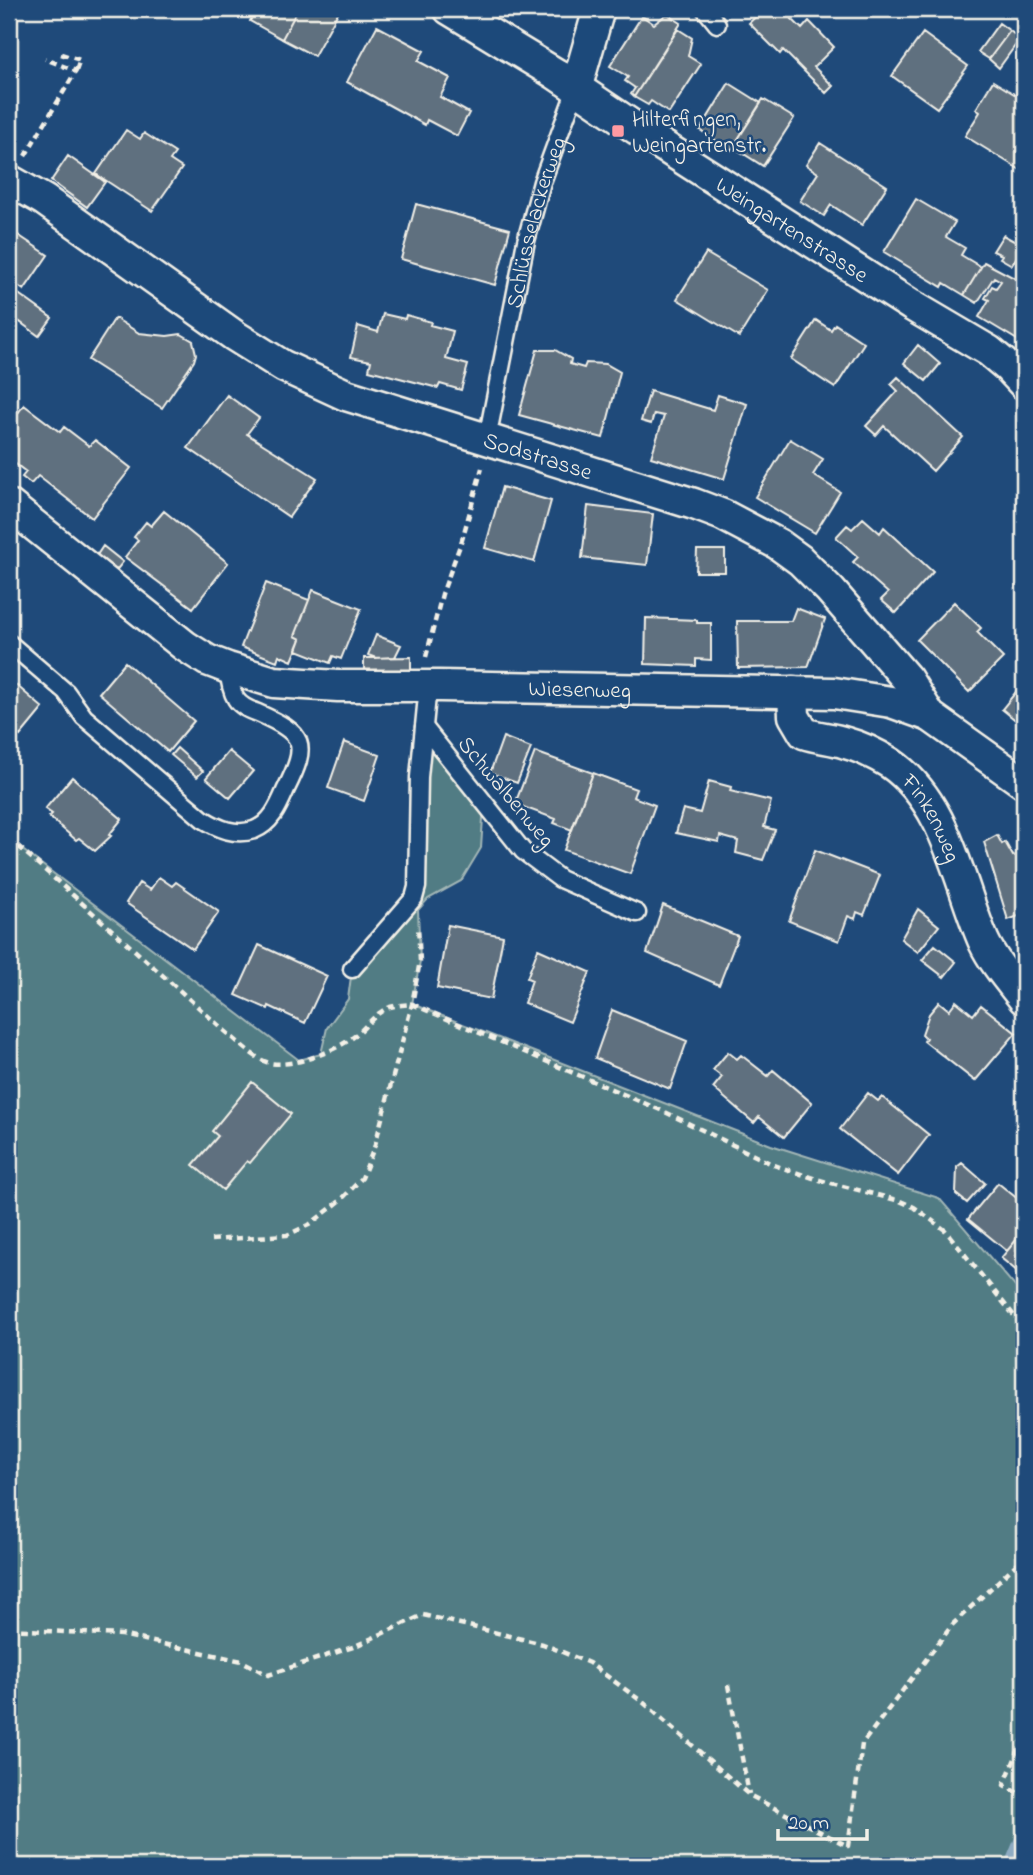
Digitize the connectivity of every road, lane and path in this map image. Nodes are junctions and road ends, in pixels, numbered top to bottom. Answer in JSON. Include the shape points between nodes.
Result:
{"nodes":[{"id":1,"x":449,"y":9,"type":"edge"},
{"id":2,"x":599,"y":9,"type":"edge"},
{"id":3,"x":705,"y":9,"type":"edge"},
{"id":4,"x":717,"y":23,"type":"dead end"},
{"id":5,"x":61,"y":54,"type":"dead end"},
{"id":6,"x":45,"y":59,"type":"dead end"},
{"id":7,"x":76,"y":72,"type":"junction"},
{"id":8,"x":576,"y":89,"type":"junction"},
{"id":9,"x":9,"y":180,"type":"edge"},
{"id":10,"x":1024,"y":384,"type":"edge"},
{"id":11,"x":488,"y":439,"type":"junction"},
{"id":12,"x":9,"y":505,"type":"edge"},
{"id":13,"x":9,"y":643,"type":"edge"},
{"id":14,"x":426,"y":656,"type":"dead end"},
{"id":15,"x":228,"y":668,"type":"junction"},
{"id":16,"x":428,"y":686,"type":"junction"},
{"id":17,"x":793,"y":692,"type":"junction"},
{"id":18,"x":930,"y":716,"type":"junction"},
{"id":19,"x":424,"y":727,"type":"junction"},
{"id":20,"x":1024,"y":783,"type":"edge"},
{"id":21,"x":9,"y":838,"type":"edge"},
{"id":22,"x":417,"y":887,"type":"junction"},
{"id":23,"x":637,"y":913,"type":"dead end"},
{"id":24,"x":352,"y":969,"type":"dead end"},
{"id":25,"x":1024,"y":999,"type":"edge"},
{"id":26,"x":412,"y":1004,"type":"junction"},
{"id":27,"x":211,"y":1240,"type":"dead end"},
{"id":28,"x":1024,"y":1328,"type":"edge"},
{"id":29,"x":1024,"y":1557,"type":"edge"},
{"id":30,"x":9,"y":1629,"type":"edge"},
{"id":31,"x":728,"y":1685,"type":"dead end"},
{"id":32,"x":1024,"y":1737,"type":"edge"},
{"id":33,"x":749,"y":1795,"type":"junction"},
{"id":34,"x":1024,"y":1797,"type":"edge"}],
"edges":[{"from":1,"to":8,"type":"street","name":"Weingartenstrasse"},
{"from":2,"to":8,"type":"street","name":"Schlüsselackerweg"},
{"from":3,"to":4,"type":"lane"},
{"from":5,"to":7,"type":"path","via":[[80,60]]},
{"from":6,"to":7,"type":"path"},
{"from":7,"to":9,"type":"path"},
{"from":8,"to":10,"type":"street","name":"Weingartenstrasse","via":[[989,351]]},
{"from":8,"to":11,"type":"lane","name":"Schlüsselackerweg","via":[[526,241]]},
{"from":9,"to":11,"type":"street","name":"Sodstrasse","via":[[283,366],[346,395]]},
{"from":11,"to":14,"type":"path"},
{"from":11,"to":18,"type":"street","name":"Sodstrasse","via":[[694,504],[778,544],[830,590],[907,679]]},
{"from":12,"to":15,"type":"street","name":"Wiesenweg","via":[[185,646]]},
{"from":13,"to":15,"type":"lane","via":[[66,692],[84,717],[204,819],[218,828],[241,832],[253,830],[274,814],[297,768],[299,742],[284,724],[244,707],[236,698]]},
{"from":15,"to":16,"type":"street","name":"Wiesenweg","via":[[274,682]]},
{"from":16,"to":17,"type":"street","name":"Wiesenweg"},
{"from":16,"to":19,"type":"lane","name":"Schwalbenweg"},
{"from":17,"to":18,"type":"street","name":"Wiesenweg","via":[[869,696]]},
{"from":17,"to":25,"type":"street","name":"Finkenweg","via":[[794,716],[804,733],[845,742],[889,763],[919,793],[951,850],[986,945]]},
{"from":18,"to":20,"type":"street","name":"Sodstrasse"},
{"from":19,"to":22,"type":"lane","name":"Schwalbenweg"},
{"from":19,"to":23,"type":"lane","name":"Schwalbenweg","via":[[507,834],[532,859],[560,879]]},
{"from":21,"to":26,"type":"path","via":[[225,1031],[271,1064],[331,1050],[390,1007]]},
{"from":22,"to":24,"type":"lane","via":[[414,898]]},
{"from":22,"to":26,"type":"path","via":[[419,961]]},
{"from":26,"to":27,"type":"path","via":[[375,1145],[355,1188],[296,1232]]},
{"from":26,"to":28,"type":"path","via":[[664,1112],[774,1165],[915,1207],[945,1230]]},
{"from":29,"to":33,"type":"path","via":[[953,1624],[862,1744],[848,1846]]},
{"from":30,"to":33,"type":"path","via":[[121,1635],[242,1661],[268,1675],[353,1647],[423,1615],[543,1644],[589,1663],[644,1703]]},
{"from":31,"to":33,"type":"path"},
{"from":32,"to":34,"type":"path","via":[[1004,1785]]}]}
